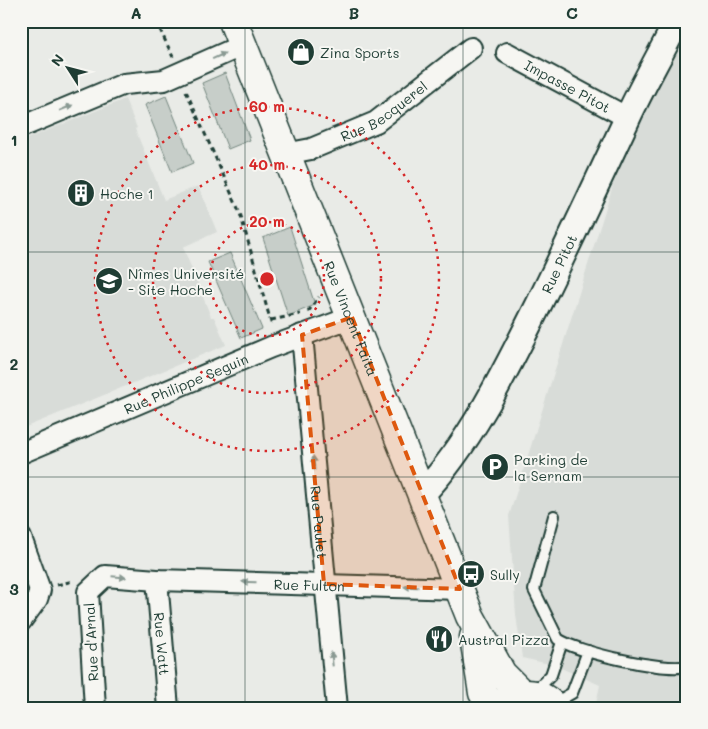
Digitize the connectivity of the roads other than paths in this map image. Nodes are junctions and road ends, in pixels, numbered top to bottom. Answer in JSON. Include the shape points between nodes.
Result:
{"nodes":[{"id":1,"x":677,"y":21,"type":"edge"},
{"id":2,"x":238,"y":33,"type":"edge"},
{"id":3,"x":472,"y":48,"type":"dead end"},
{"id":4,"x":507,"y":53,"type":"dead end"},
{"id":5,"x":628,"y":118,"type":"junction"},
{"id":6,"x":21,"y":127,"type":"edge"},
{"id":7,"x":286,"y":154,"type":"junction"},
{"id":8,"x":352,"y":317,"type":"junction"},
{"id":9,"x":302,"y":335,"type":"junction"},
{"id":10,"x":21,"y":453,"type":"edge"},
{"id":11,"x":422,"y":494,"type":"junction"},
{"id":12,"x":554,"y":516,"type":"dead end"},
{"id":13,"x":21,"y":538,"type":"edge"},
{"id":14,"x":157,"y":580,"type":"junction"},
{"id":15,"x":324,"y":584,"type":"junction"},
{"id":16,"x":460,"y":589,"type":"junction"},
{"id":17,"x":470,"y":616,"type":"junction"},
{"id":18,"x":21,"y":621,"type":"edge"},
{"id":19,"x":562,"y":642,"type":"junction"},
{"id":20,"x":588,"y":651,"type":"junction"},
{"id":21,"x":687,"y":666,"type":"edge"},
{"id":22,"x":470,"y":681,"type":"dead end"},
{"id":23,"x":532,"y":702,"type":"edge"},
{"id":24,"x":95,"y":708,"type":"edge"},
{"id":25,"x":168,"y":708,"type":"edge"},
{"id":26,"x":336,"y":708,"type":"edge"},
{"id":27,"x":494,"y":708,"type":"edge"}],
"edges":[{"from":1,"to":5,"type":"street","name":"Rue Pitot"},
{"from":6,"to":2,"type":"street","one_way":true,"via":[[124,84],[164,80]]},
{"from":2,"to":7,"type":"main road","name":"Rue Vincent Faïta"},
{"from":3,"to":7,"type":"street","name":"Rue Becquerel","via":[[376,122],[312,149]]},
{"from":4,"to":5,"type":"street","name":"Impasse Pitot"},
{"from":5,"to":11,"type":"street","name":"Rue Pitot","via":[[519,345],[471,428],[437,478]]},
{"from":7,"to":8,"type":"main road","name":"Rue Vincent Faïta"},
{"from":8,"to":9,"type":"street","name":"Rue Philippe Seguin"},
{"from":8,"to":11,"type":"main road","name":"Rue Vincent Faïta"},
{"from":9,"to":10,"type":"street","name":"Rue Philippe Seguin"},
{"from":15,"to":9,"type":"street","name":"Rue Paulet","one_way":true},
{"from":11,"to":16,"type":"main road","name":"Rue Vincent Faïta"},
{"from":12,"to":19,"type":"lane","via":[[534,590]]},
{"from":13,"to":18,"type":"street","via":[[40,590]]},
{"from":15,"to":14,"type":"street","name":"Rue Fulton","one_way":true},
{"from":24,"to":14,"type":"street","name":"Rue d'Arnal","one_way":true,"via":[[88,592],[106,576]]},
{"from":14,"to":25,"type":"street","name":"Rue Watt"},
{"from":16,"to":15,"type":"street","name":"Rue Fulton","one_way":true},
{"from":26,"to":15,"type":"street","name":"Rue Paulet","one_way":true},
{"from":16,"to":17,"type":"main road","name":"Rue Vincent Faïta"},
{"from":17,"to":22,"type":"lane","via":[[467,652]]},
{"from":17,"to":23,"type":"main road","name":"Rue Vincent Faïta","via":[[502,674]]},
{"from":17,"to":27,"type":"main road","name":"Rue Vincent Faïta","via":[[483,693]]},
{"from":19,"to":20,"type":"lane"},
{"from":19,"to":23,"type":"lane","via":[[551,674]]},
{"from":20,"to":21,"type":"lane","via":[[663,668]]},
{"from":20,"to":23,"type":"lane","via":[[572,693]]}]}
